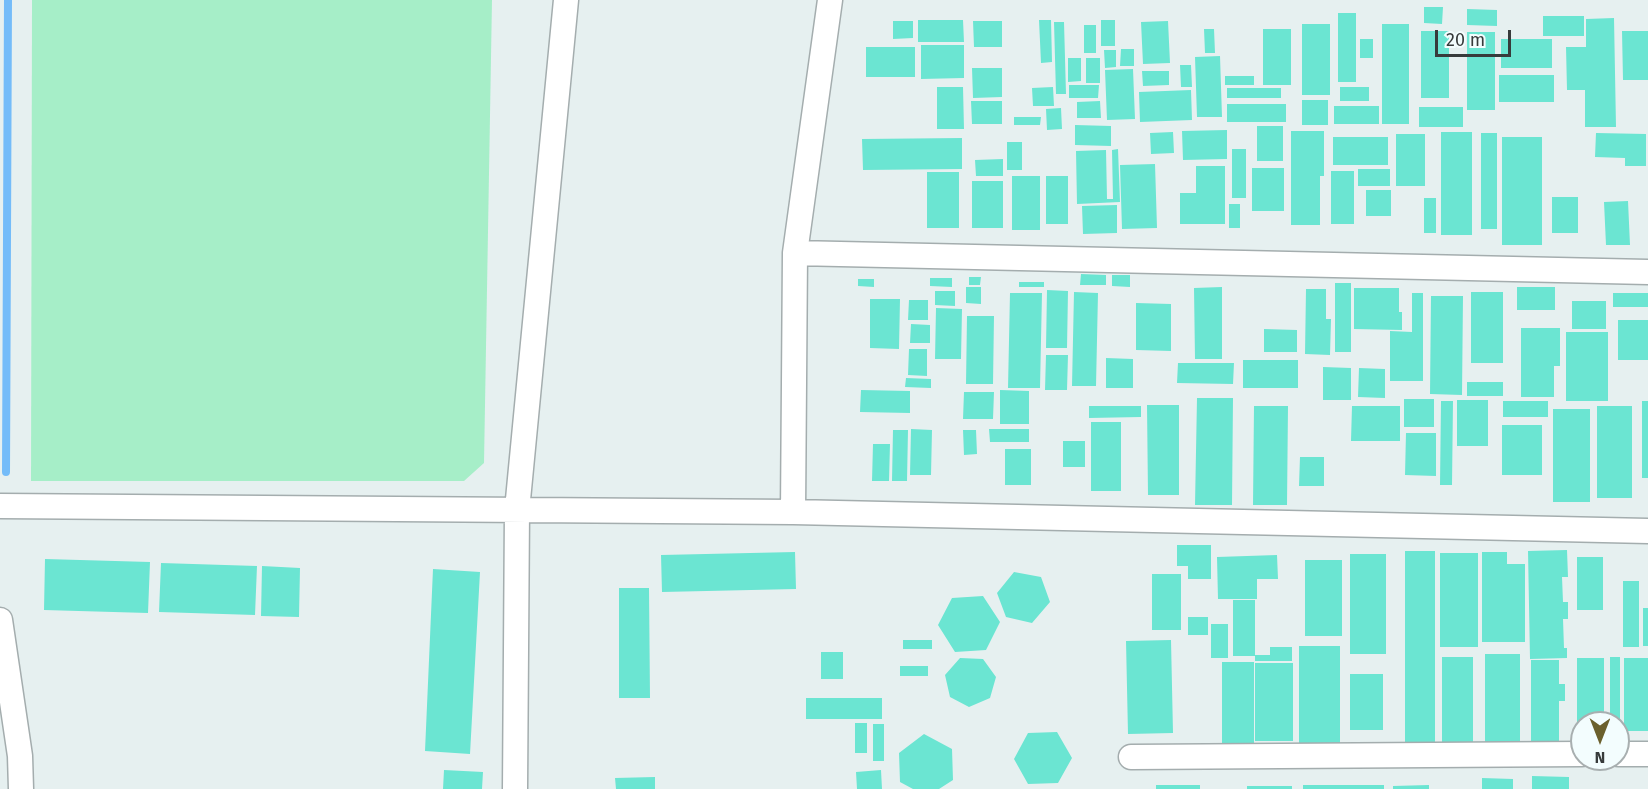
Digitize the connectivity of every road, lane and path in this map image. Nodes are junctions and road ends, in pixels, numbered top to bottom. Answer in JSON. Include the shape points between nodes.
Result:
{"nodes":[{"id":1,"x":566,"y":0,"type":"edge"},
{"id":2,"x":830,"y":0,"type":"edge"},
{"id":3,"x":795,"y":253,"type":"junction"},
{"id":4,"x":1648,"y":272,"type":"edge"},
{"id":5,"x":0,"y":506,"type":"edge"},
{"id":6,"x":517,"y":510,"type":"junction"},
{"id":7,"x":793,"y":512,"type":"junction"},
{"id":8,"x":1648,"y":531,"type":"edge"},
{"id":9,"x":0,"y":620,"type":"edge"},
{"id":10,"x":1570,"y":754,"type":"edge"},
{"id":11,"x":1630,"y":754,"type":"edge"},
{"id":12,"x":1648,"y":754,"type":"edge"},
{"id":13,"x":10,"y":756,"type":"edge"},
{"id":14,"x":1131,"y":757,"type":"dead end"},
{"id":15,"x":21,"y":789,"type":"edge"},
{"id":16,"x":515,"y":789,"type":"edge"}],
"edges":[{"from":1,"to":6,"type":"street"},
{"from":2,"to":3,"type":"street"},
{"from":3,"to":4,"type":"street"},
{"from":3,"to":7,"type":"street"},
{"from":5,"to":6,"type":"street"},
{"from":6,"to":7,"type":"street"},
{"from":6,"to":16,"type":"street"},
{"from":7,"to":8,"type":"street"},
{"from":9,"to":13,"type":"street"},
{"from":10,"to":14,"type":"street"},
{"from":11,"to":12,"type":"street"},
{"from":13,"to":15,"type":"street"}]}
